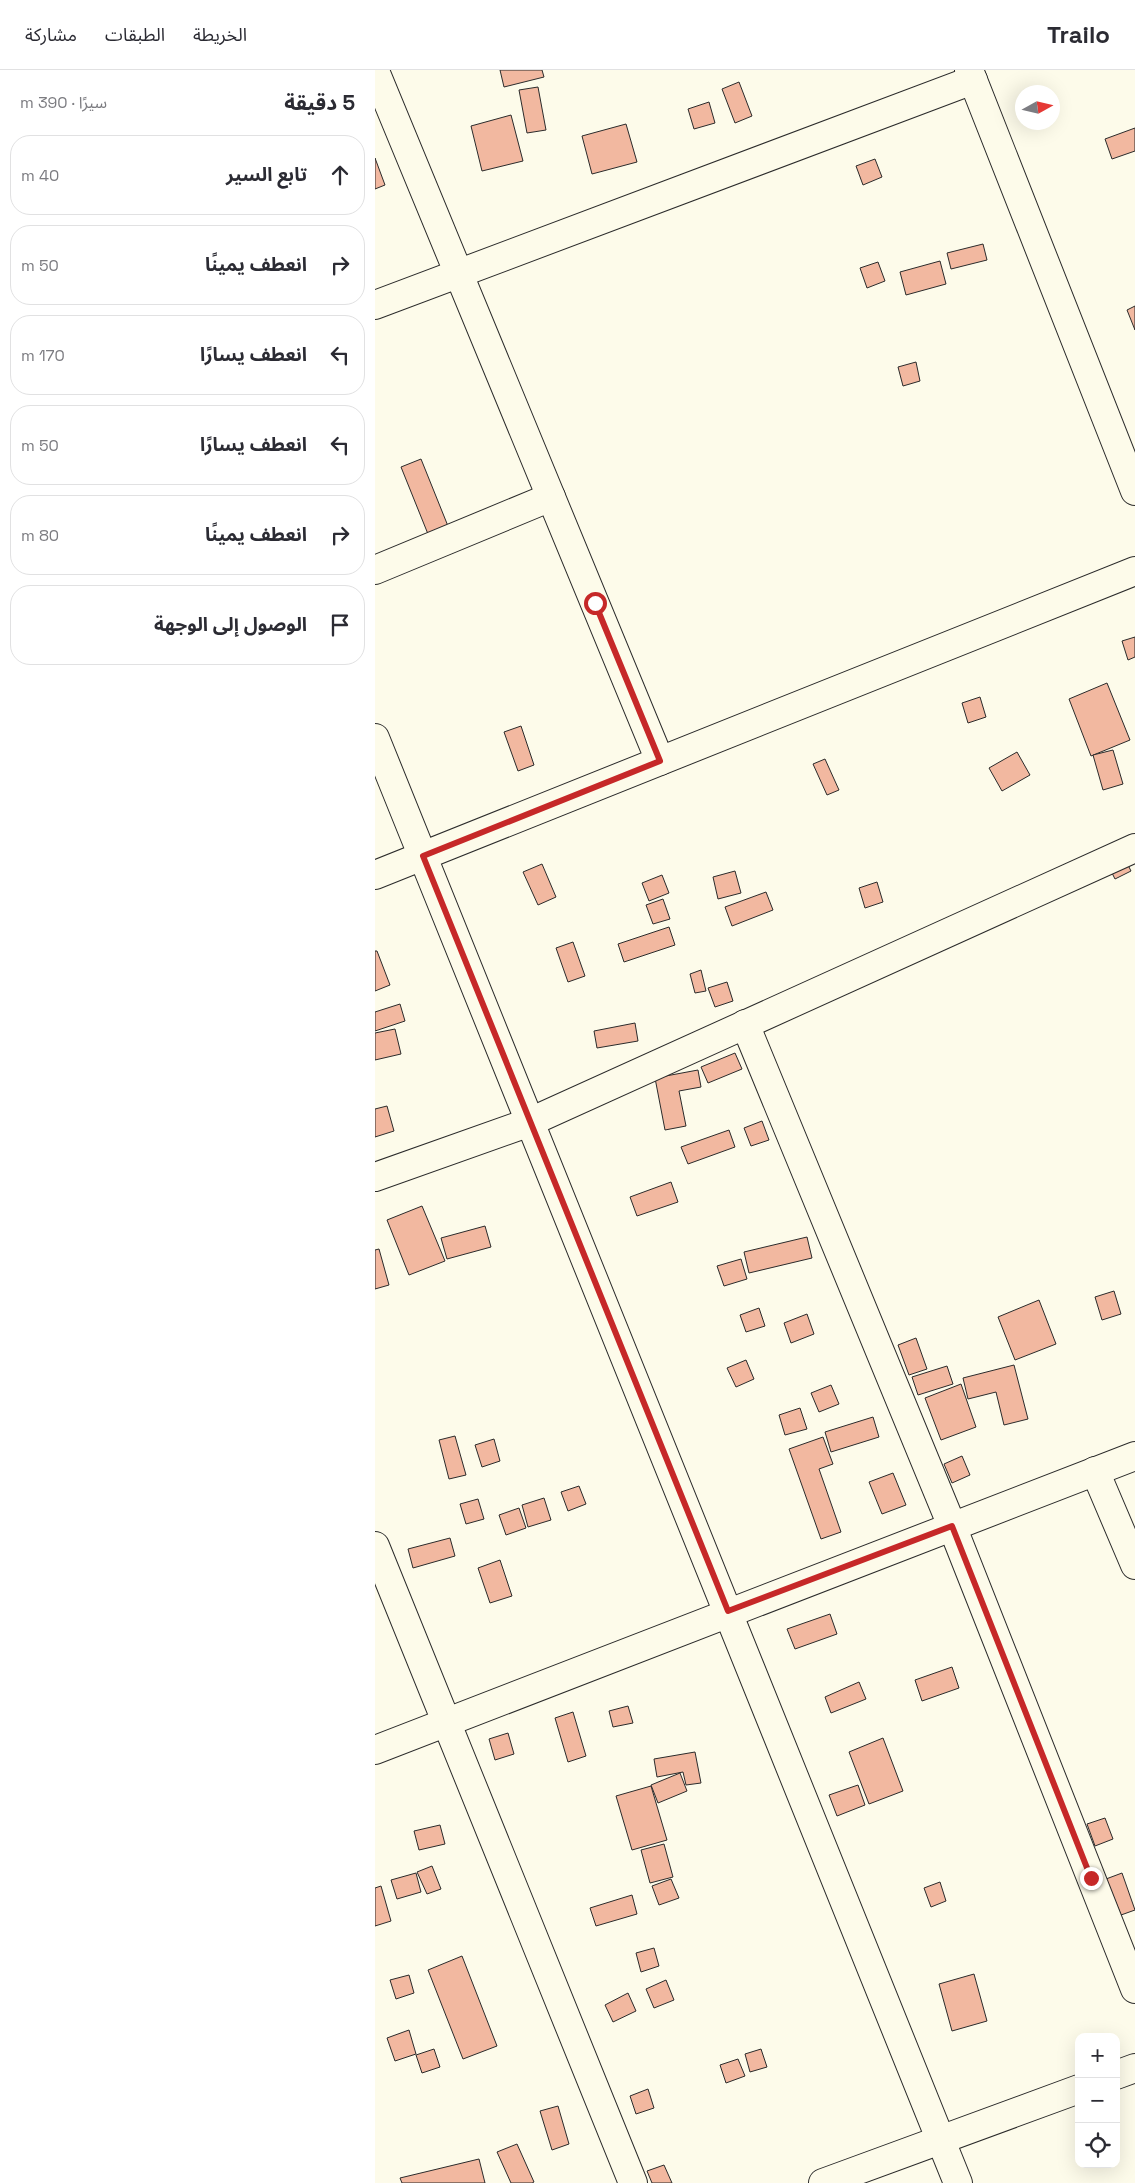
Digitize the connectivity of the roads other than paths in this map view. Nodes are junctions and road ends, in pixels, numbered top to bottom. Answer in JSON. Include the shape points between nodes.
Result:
{"nodes":[{"id":1,"x":375,"y":72,"type":"edge"},
{"id":2,"x":971,"y":75,"type":"edge"},
{"id":3,"x":459,"y":274,"type":"junction"},
{"id":4,"x":375,"y":305,"type":"edge"},
{"id":5,"x":1135,"y":491,"type":"edge"},
{"id":6,"x":551,"y":497,"type":"junction"},
{"id":7,"x":375,"y":570,"type":"edge"},
{"id":8,"x":1135,"y":571,"type":"edge"},
{"id":9,"x":375,"y":738,"type":"edge"},
{"id":10,"x":660,"y":761,"type":"junction"},
{"id":11,"x":1135,"y":848,"type":"edge"},
{"id":12,"x":423,"y":856,"type":"junction"},
{"id":13,"x":375,"y":875,"type":"edge"},
{"id":14,"x":745,"y":1024,"type":"junction"},
{"id":15,"x":530,"y":1122,"type":"junction"},
{"id":16,"x":375,"y":1177,"type":"edge"},
{"id":17,"x":1135,"y":1456,"type":"edge"},
{"id":18,"x":1095,"y":1471,"type":"junction"},
{"id":19,"x":952,"y":1526,"type":"junction"},
{"id":20,"x":375,"y":1546,"type":"edge"},
{"id":21,"x":1135,"y":1565,"type":"edge"},
{"id":22,"x":728,"y":1611,"type":"junction"},
{"id":23,"x":446,"y":1722,"type":"junction"},
{"id":24,"x":375,"y":1750,"type":"edge"},
{"id":25,"x":1135,"y":1989,"type":"edge"},
{"id":26,"x":1135,"y":2068,"type":"edge"},
{"id":27,"x":1120,"y":2074,"type":"edge"},
{"id":28,"x":1075,"y":2090,"type":"edge"},
{"id":29,"x":941,"y":2140,"type":"junction"},
{"id":30,"x":633,"y":2183,"type":"edge"},
{"id":31,"x":823,"y":2183,"type":"edge"},
{"id":32,"x":958,"y":2183,"type":"edge"}],
"edges":[{"from":1,"to":3,"type":"street"},
{"from":2,"to":3,"type":"street"},
{"from":2,"to":5,"type":"street"},
{"from":3,"to":4,"type":"street"},
{"from":3,"to":6,"type":"street"},
{"from":6,"to":7,"type":"street"},
{"from":6,"to":10,"type":"street"},
{"from":8,"to":10,"type":"street"},
{"from":9,"to":12,"type":"street"},
{"from":10,"to":12,"type":"street"},
{"from":11,"to":14,"type":"street"},
{"from":12,"to":13,"type":"street"},
{"from":12,"to":15,"type":"street"},
{"from":14,"to":15,"type":"street"},
{"from":14,"to":19,"type":"street"},
{"from":15,"to":16,"type":"street"},
{"from":15,"to":22,"type":"street"},
{"from":17,"to":18,"type":"street"},
{"from":18,"to":19,"type":"street"},
{"from":18,"to":21,"type":"street"},
{"from":19,"to":22,"type":"street"},
{"from":19,"to":25,"type":"street"},
{"from":20,"to":23,"type":"street"},
{"from":22,"to":23,"type":"street"},
{"from":22,"to":29,"type":"street"},
{"from":23,"to":24,"type":"street"},
{"from":23,"to":30,"type":"street"},
{"from":26,"to":27,"type":"street"},
{"from":28,"to":29,"type":"street"},
{"from":29,"to":31,"type":"street"},
{"from":29,"to":32,"type":"street"}]}
